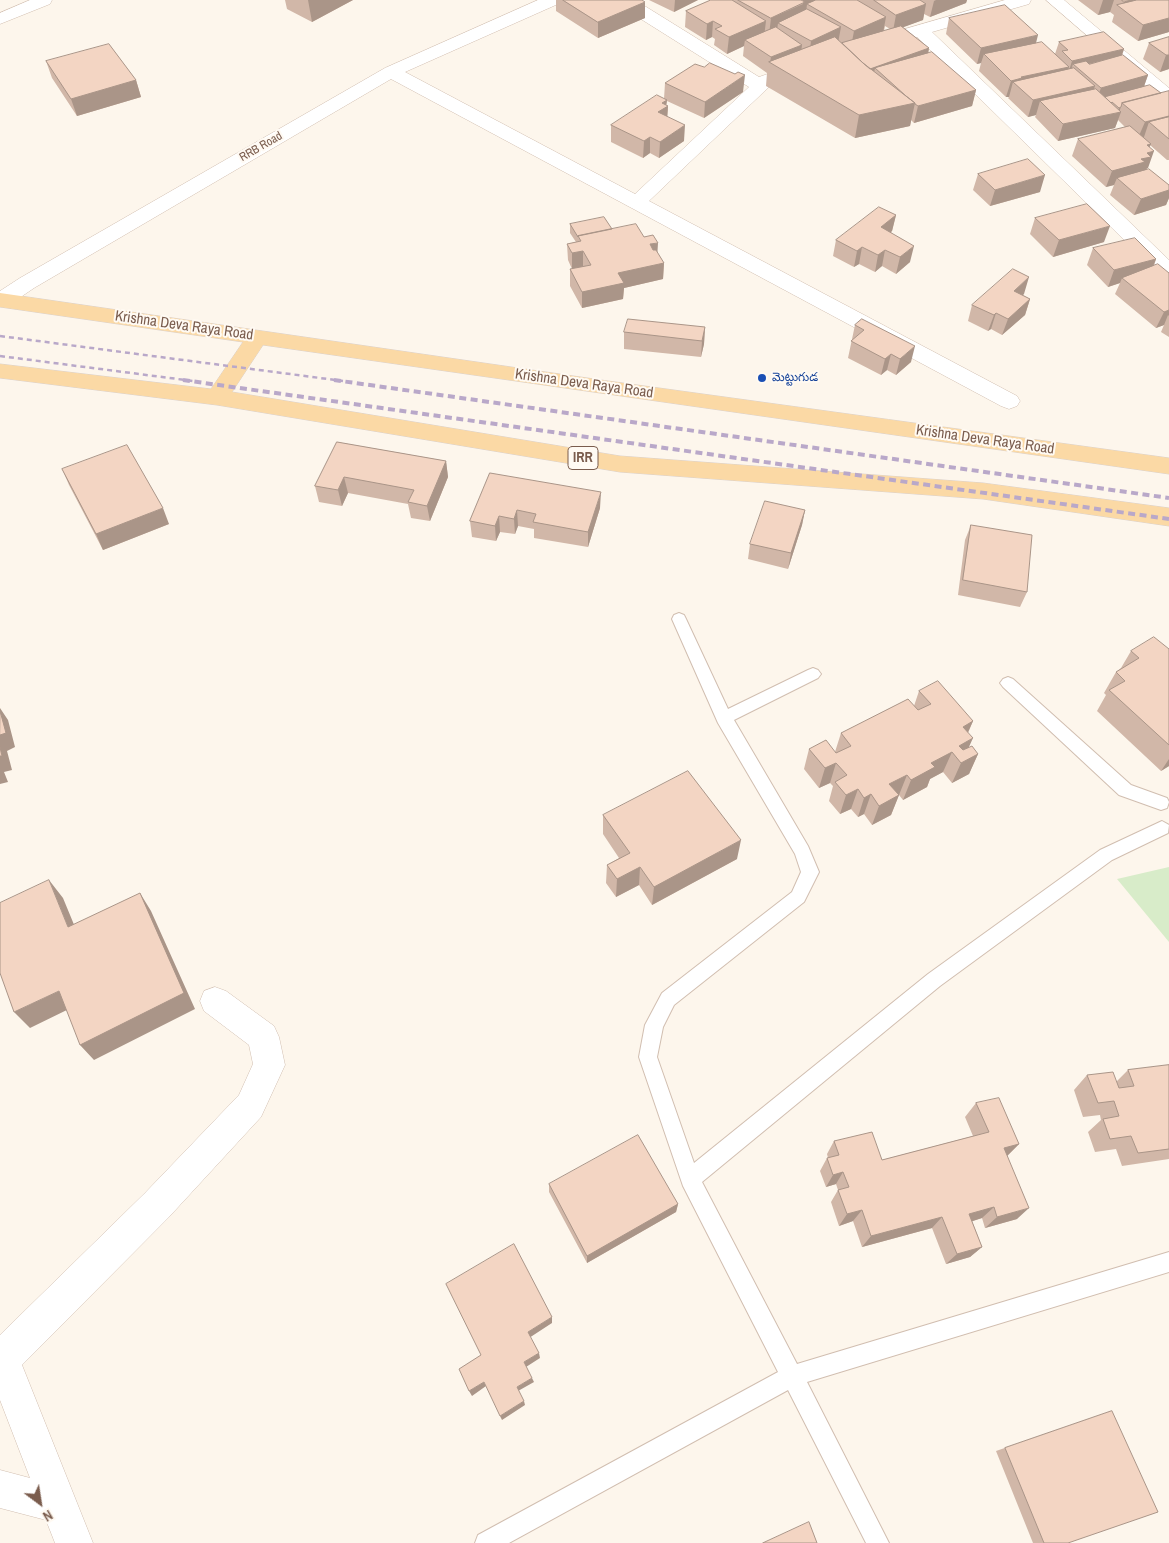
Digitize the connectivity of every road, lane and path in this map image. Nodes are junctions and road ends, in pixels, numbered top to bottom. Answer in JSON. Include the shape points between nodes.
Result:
{"nodes":[{"id":1,"x":44,"y":0,"type":"edge"},
{"id":2,"x":508,"y":0,"type":"edge"},
{"id":3,"x":552,"y":0,"type":"edge"},
{"id":4,"x":623,"y":0,"type":"edge"},
{"id":5,"x":1023,"y":0,"type":"edge"},
{"id":6,"x":1054,"y":0,"type":"edge"},
{"id":7,"x":0,"y":18,"type":"edge"},
{"id":8,"x":682,"y":19,"type":"dead end"},
{"id":9,"x":510,"y":20,"type":"junction"},
{"id":10,"x":666,"y":27,"type":"junction"},
{"id":11,"x":920,"y":30,"type":"junction"},
{"id":12,"x":857,"y":49,"type":"edge"},
{"id":13,"x":1140,"y":51,"type":"dead end"},
{"id":14,"x":1121,"y":57,"type":"junction"},
{"id":15,"x":821,"y":60,"type":"edge"},
{"id":16,"x":391,"y":72,"type":"junction"},
{"id":17,"x":760,"y":86,"type":"junction"},
{"id":18,"x":1169,"y":97,"type":"edge"},
{"id":19,"x":637,"y":202,"type":"junction"},
{"id":20,"x":1169,"y":272,"type":"edge"},
{"id":21,"x":1,"y":299,"type":"edge"},
{"id":22,"x":257,"y":337,"type":"junction"},
{"id":23,"x":0,"y":371,"type":"edge"},
{"id":24,"x":218,"y":397,"type":"junction"},
{"id":25,"x":1009,"y":401,"type":"dead end"},
{"id":26,"x":1169,"y":466,"type":"edge"},
{"id":27,"x":1169,"y":517,"type":"edge"},
{"id":28,"x":679,"y":618,"type":"dead end"},
{"id":29,"x":813,"y":674,"type":"dead end"},
{"id":30,"x":1008,"y":683,"type":"dead end"},
{"id":31,"x":724,"y":718,"type":"junction"},
{"id":32,"x":1165,"y":801,"type":"edge"},
{"id":33,"x":1166,"y":830,"type":"edge"},
{"id":34,"x":215,"y":1000,"type":"dead end"},
{"id":35,"x":690,"y":1179,"type":"junction"},
{"id":36,"x":1169,"y":1262,"type":"edge"},
{"id":37,"x":1,"y":1356,"type":"edge"},
{"id":38,"x":793,"y":1376,"type":"junction"},
{"id":39,"x":0,"y":1489,"type":"edge"},
{"id":40,"x":59,"y":1504,"type":"junction"},
{"id":41,"x":74,"y":1543,"type":"edge"},
{"id":42,"x":486,"y":1543,"type":"edge"},
{"id":43,"x":878,"y":1543,"type":"edge"}],
"edges":[{"from":1,"to":7,"type":"street"},
{"from":2,"to":9,"type":"street"},
{"from":3,"to":9,"type":"street","name":"RRB Road"},
{"from":4,"to":10,"type":"street"},
{"from":5,"to":11,"type":"street"},
{"from":6,"to":14,"type":"street"},
{"from":8,"to":10,"type":"street"},
{"from":9,"to":16,"type":"street","name":"RRB Road"},
{"from":10,"to":17,"type":"street"},
{"from":11,"to":12,"type":"street"},
{"from":11,"to":20,"type":"street"},
{"from":13,"to":14,"type":"street"},
{"from":14,"to":18,"type":"street"},
{"from":15,"to":17,"type":"street","via":[[765,81]]},
{"from":16,"to":19,"type":"street"},
{"from":16,"to":21,"type":"street","name":"RRB Road"},
{"from":17,"to":19,"type":"street"},
{"from":19,"to":25,"type":"street"},
{"from":21,"to":22,"type":"main road","name":"Krishna Deva Raya Road"},
{"from":22,"to":24,"type":"main road"},
{"from":22,"to":26,"type":"main road","name":"Krishna Deva Raya Road"},
{"from":23,"to":24,"type":"main road","number":"IRR"},
{"from":24,"to":27,"type":"main road","number":"IRR","via":[[620,464],[983,491]]},
{"from":28,"to":31,"type":"lane"},
{"from":29,"to":31,"type":"lane"},
{"from":30,"to":32,"type":"lane","via":[[1125,790]]},
{"from":31,"to":35,"type":"lane","via":[[802,851],[810,872],[798,897],[668,999],[654,1025],[648,1057]]},
{"from":32,"to":33,"type":"lane","via":[[1156,810],[1156,819]]},
{"from":33,"to":35,"type":"lane","via":[[1106,855],[934,980]]},
{"from":34,"to":37,"type":"street","via":[[263,1037],[269,1065],[250,1106],[158,1205]]},
{"from":35,"to":38,"type":"lane"},
{"from":36,"to":38,"type":"lane"},
{"from":37,"to":40,"type":"street"},
{"from":38,"to":42,"type":"lane"},
{"from":38,"to":43,"type":"lane"},
{"from":39,"to":40,"type":"street"},
{"from":40,"to":41,"type":"street"}]}
